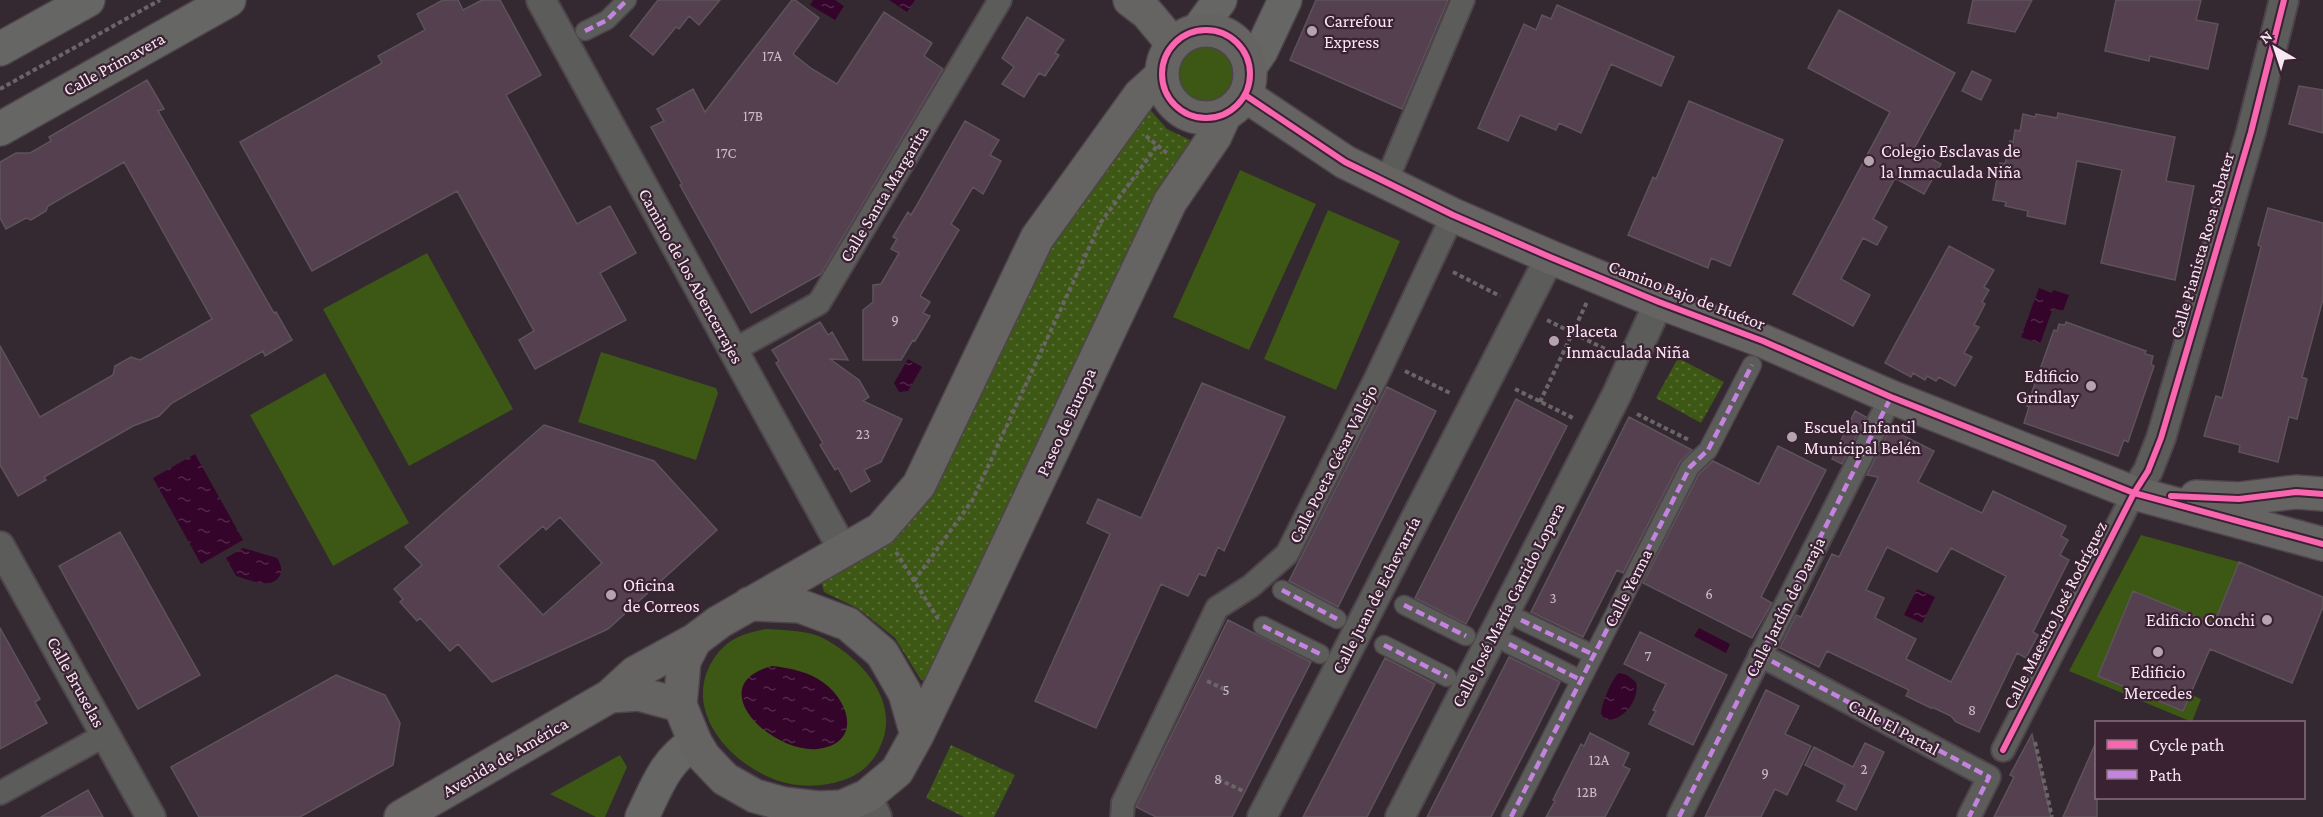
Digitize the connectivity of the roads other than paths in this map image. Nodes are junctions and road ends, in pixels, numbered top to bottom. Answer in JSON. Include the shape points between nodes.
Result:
{"nodes":[{"id":1,"x":88,"y":0,"type":"edge"},
{"id":2,"x":229,"y":0,"type":"edge"},
{"id":3,"x":541,"y":0,"type":"edge"},
{"id":4,"x":627,"y":0,"type":"edge"},
{"id":5,"x":1000,"y":0,"type":"edge"},
{"id":6,"x":1130,"y":0,"type":"edge"},
{"id":7,"x":1220,"y":0,"type":"edge"},
{"id":8,"x":1285,"y":0,"type":"edge"},
{"id":9,"x":1463,"y":0,"type":"edge"},
{"id":10,"x":2284,"y":0,"type":"edge"},
{"id":11,"x":585,"y":31,"type":"dead end"},
{"id":12,"x":1186,"y":37,"type":"junction"},
{"id":13,"x":0,"y":49,"type":"edge"},
{"id":14,"x":1162,"y":75,"type":"junction"},
{"id":15,"x":1240,"y":92,"type":"junction"},
{"id":16,"x":0,"y":129,"type":"edge"},
{"id":17,"x":1386,"y":182,"type":"junction"},
{"id":18,"x":1453,"y":214,"type":"junction"},
{"id":19,"x":1550,"y":257,"type":"junction"},
{"id":20,"x":1659,"y":302,"type":"junction"},
{"id":21,"x":732,"y":351,"type":"junction"},
{"id":22,"x":1752,"y":365,"type":"dead end"},
{"id":23,"x":1891,"y":397,"type":"junction"},
{"id":24,"x":2134,"y":493,"type":"junction"},
{"id":25,"x":2323,"y":495,"type":"edge"},
{"id":26,"x":2323,"y":544,"type":"edge"},
{"id":27,"x":843,"y":550,"type":"junction"},
{"id":28,"x":1,"y":551,"type":"edge"},
{"id":29,"x":1282,"y":590,"type":"dead end"},
{"id":30,"x":749,"y":604,"type":"junction"},
{"id":31,"x":1404,"y":605,"type":"dead end"},
{"id":32,"x":1337,"y":619,"type":"dead end"},
{"id":33,"x":1521,"y":620,"type":"dead end"},
{"id":34,"x":1263,"y":626,"type":"dead end"},
{"id":35,"x":1466,"y":636,"type":"dead end"},
{"id":36,"x":695,"y":640,"type":"junction"},
{"id":37,"x":1509,"y":644,"type":"dead end"},
{"id":38,"x":1384,"y":645,"type":"dead end"},
{"id":39,"x":1320,"y":654,"type":"dead end"},
{"id":40,"x":1594,"y":655,"type":"junction"},
{"id":41,"x":1760,"y":655,"type":"junction"},
{"id":42,"x":1447,"y":676,"type":"dead end"},
{"id":43,"x":1581,"y":680,"type":"junction"},
{"id":44,"x":610,"y":696,"type":"junction"},
{"id":45,"x":680,"y":705,"type":"junction"},
{"id":46,"x":105,"y":735,"type":"junction"},
{"id":47,"x":917,"y":735,"type":"junction"},
{"id":48,"x":694,"y":742,"type":"junction"},
{"id":49,"x":2003,"y":750,"type":"dead end"},
{"id":50,"x":0,"y":793,"type":"edge"},
{"id":51,"x":1256,"y":806,"type":"edge"},
{"id":52,"x":872,"y":807,"type":"edge"},
{"id":53,"x":151,"y":817,"type":"edge"},
{"id":54,"x":401,"y":817,"type":"edge"},
{"id":55,"x":642,"y":817,"type":"edge"},
{"id":56,"x":1122,"y":817,"type":"edge"},
{"id":57,"x":1400,"y":817,"type":"edge"},
{"id":58,"x":1511,"y":817,"type":"edge"},
{"id":59,"x":1679,"y":817,"type":"edge"},
{"id":60,"x":1969,"y":817,"type":"edge"}],
"edges":[{"from":1,"to":13,"type":"main road"},
{"from":2,"to":16,"type":"main road","name":"Calle Primavera"},
{"from":3,"to":21,"type":"street","name":"Camino de los Abencerrajes"},
{"from":4,"to":11,"type":"street","via":[[607,20]]},
{"from":5,"to":21,"type":"street","name":"Calle Santa Margarita","via":[[819,303]]},
{"from":6,"to":12,"type":"main road"},
{"from":7,"to":12,"type":"main road"},
{"from":8,"to":15,"type":"main road"},
{"from":9,"to":17,"type":"street"},
{"from":10,"to":24,"type":"street","name":"Calle Pianista Rosa Sabater","via":[[2251,132],[2161,438]]},
{"from":12,"to":14,"type":"main road","via":[[1163,63]]},
{"from":12,"to":15,"type":"main road","via":[[1216,31],[1232,38],[1244,51]]},
{"from":14,"to":15,"type":"main road","via":[[1166,94],[1178,109],[1196,117],[1206,118]]},
{"from":14,"to":27,"type":"main road","via":[[1140,95],[1037,238],[919,485],[881,529]]},
{"from":15,"to":17,"type":"main road","name":"Camino Bajo de Huétor","via":[[1314,144]]},
{"from":15,"to":47,"type":"main road","name":"Paseo de Europa","via":[[1170,202]]},
{"from":17,"to":18,"type":"main road","name":"Camino Bajo de Huétor"},
{"from":18,"to":19,"type":"main road","name":"Camino Bajo de Huétor"},
{"from":18,"to":56,"type":"street","name":"Calle Poeta César Vallejo","via":[[1287,554],[1251,586],[1217,608],[1122,802]]},
{"from":19,"to":20,"type":"main road","name":"Camino Bajo de Huétor"},
{"from":19,"to":51,"type":"street","name":"Calle Juan de Echevarría"},
{"from":20,"to":23,"type":"main road","name":"Camino Bajo de Huétor","via":[[1764,341]]},
{"from":20,"to":57,"type":"street","name":"Calle José María Garrido Lopera","via":[[1622,401]]},
{"from":21,"to":27,"type":"street","name":"Camino de los Abencerrajes"},
{"from":22,"to":40,"type":"street","name":"Calle Yerma","via":[[1708,450],[1689,467]]},
{"from":23,"to":24,"type":"main road","name":"Camino Bajo de Huétor"},
{"from":23,"to":41,"type":"street","name":"Calle Jardín de Daraja"},
{"from":24,"to":25,"type":"main road","name":"Camino Bajo de Huétor","via":[[2239,498],[2296,492]]},
{"from":24,"to":26,"type":"main road","name":"Camino Bajo de Huétor"},
{"from":24,"to":49,"type":"street","name":"Calle Maestro José Rodríguez"},
{"from":27,"to":30,"type":"main road"},
{"from":28,"to":46,"type":"street","name":"Calle Bruselas"},
{"from":29,"to":32,"type":"street"},
{"from":30,"to":36,"type":"main road","name":"Avenida de América"},
{"from":30,"to":47,"type":"main road","via":[[800,606],[848,624],[882,653],[905,693]]},
{"from":31,"to":35,"type":"street"},
{"from":33,"to":40,"type":"street"},
{"from":34,"to":39,"type":"street"},
{"from":36,"to":44,"type":"main road","name":"Avenida de América","via":[[635,673]]},
{"from":36,"to":45,"type":"main road","via":[[684,661]]},
{"from":37,"to":43,"type":"street"},
{"from":38,"to":42,"type":"street"},
{"from":40,"to":43,"type":"street","name":"Calle Yerma"},
{"from":41,"to":59,"type":"street","name":"Calle Jardín de Daraja"},
{"from":41,"to":60,"type":"street","name":"Calle El Partal","via":[[1989,777]]},
{"from":43,"to":58,"type":"street","name":"Calle Yerma"},
{"from":44,"to":45,"type":"main road","name":"Avenida de América","via":[[639,694]]},
{"from":44,"to":54,"type":"main road","name":"Avenida de América"},
{"from":45,"to":48,"type":"main road","name":"Paseo de Europa"},
{"from":46,"to":50,"type":"street"},
{"from":46,"to":53,"type":"street","name":"Calle Bruselas"},
{"from":47,"to":52,"type":"main road","name":"Paseo de Europa"},
{"from":48,"to":52,"type":"main road","name":"Paseo de Europa","via":[[725,779],[755,796],[818,808]]},
{"from":48,"to":55,"type":"main road","via":[[663,771]]}]}
